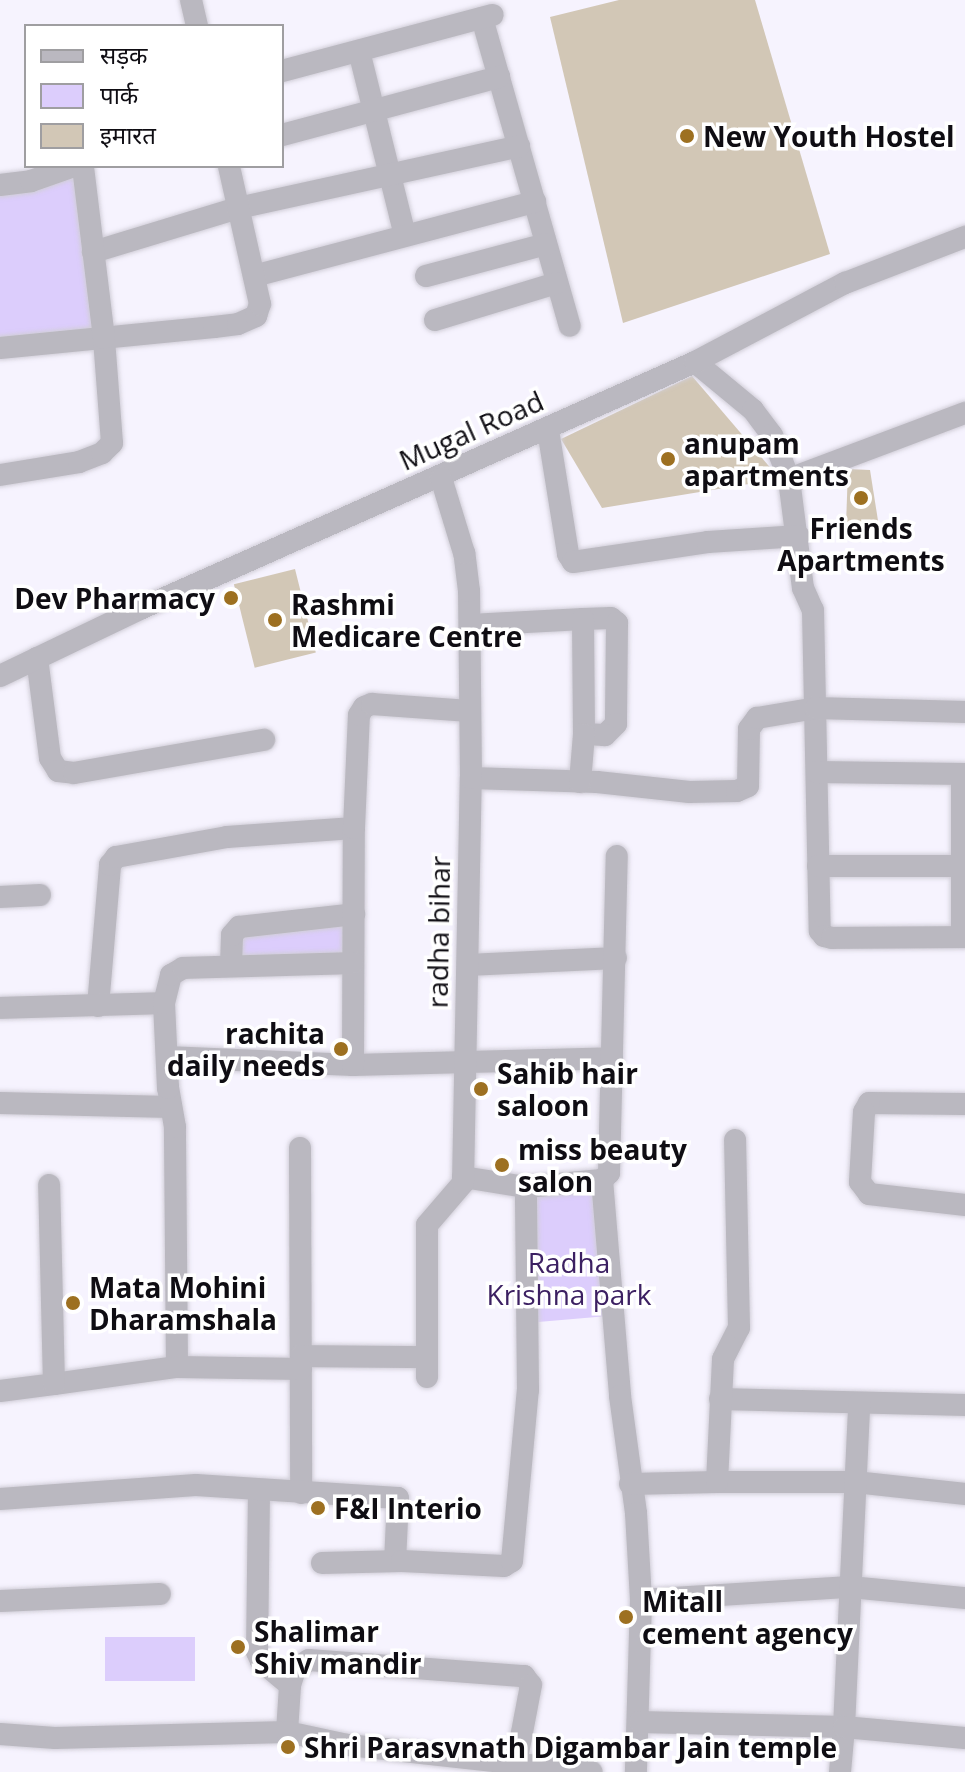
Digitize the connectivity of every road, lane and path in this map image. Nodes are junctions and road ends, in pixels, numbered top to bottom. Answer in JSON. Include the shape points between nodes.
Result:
{"nodes":[{"id":1,"x":191,"y":0,"type":"edge"},
{"id":2,"x":197,"y":24,"type":"edge"},
{"id":3,"x":359,"y":51,"type":"junction"},
{"id":4,"x":284,"y":70,"type":"edge"},
{"id":5,"x":499,"y":77,"type":"junction"},
{"id":6,"x":374,"y":110,"type":"junction"},
{"id":7,"x":284,"y":134,"type":"edge"},
{"id":8,"x":519,"y":146,"type":"junction"},
{"id":9,"x":68,"y":168,"type":"edge"},
{"id":10,"x":83,"y":168,"type":"edge"},
{"id":11,"x":229,"y":168,"type":"edge"},
{"id":12,"x":390,"y":173,"type":"junction"},
{"id":13,"x":0,"y":185,"type":"edge"},
{"id":14,"x":535,"y":202,"type":"junction"},
{"id":15,"x":238,"y":208,"type":"junction"},
{"id":16,"x":405,"y":235,"type":"junction"},
{"id":17,"x":965,"y":237,"type":"edge"},
{"id":18,"x":546,"y":244,"type":"junction"},
{"id":19,"x":93,"y":252,"type":"junction"},
{"id":20,"x":254,"y":276,"type":"junction"},
{"id":21,"x":426,"y":276,"type":"dead end"},
{"id":22,"x":557,"y":283,"type":"junction"},
{"id":23,"x":435,"y":320,"type":"dead end"},
{"id":24,"x":570,"y":326,"type":"dead end"},
{"id":25,"x":104,"y":338,"type":"junction"},
{"id":26,"x":0,"y":348,"type":"edge"},
{"id":27,"x":695,"y":362,"type":"junction"},
{"id":28,"x":965,"y":413,"type":"edge"},
{"id":29,"x":548,"y":430,"type":"junction"},
{"id":30,"x":0,"y":475,"type":"edge"},
{"id":31,"x":441,"y":478,"type":"junction"},
{"id":32,"x":789,"y":479,"type":"junction"},
{"id":33,"x":799,"y":536,"type":"junction"},
{"id":34,"x":583,"y":619,"type":"junction"},
{"id":35,"x":470,"y":625,"type":"junction"},
{"id":36,"x":37,"y":658,"type":"junction"},
{"id":37,"x":0,"y":676,"type":"edge"},
{"id":38,"x":816,"y":708,"type":"junction"},
{"id":39,"x":469,"y":711,"type":"junction"},
{"id":40,"x":965,"y":712,"type":"edge"},
{"id":41,"x":584,"y":734,"type":"junction"},
{"id":42,"x":264,"y":740,"type":"dead end"},
{"id":43,"x":817,"y":772,"type":"junction"},
{"id":44,"x":963,"y":774,"type":"edge"},
{"id":45,"x":471,"y":778,"type":"junction"},
{"id":46,"x":580,"y":782,"type":"junction"},
{"id":47,"x":354,"y":828,"type":"junction"},
{"id":48,"x":617,"y":856,"type":"dead end"},
{"id":49,"x":818,"y":866,"type":"junction"},
{"id":50,"x":962,"y":866,"type":"junction"},
{"id":51,"x":40,"y":895,"type":"dead end"},
{"id":52,"x":0,"y":897,"type":"edge"},
{"id":53,"x":354,"y":914,"type":"junction"},
{"id":54,"x":964,"y":937,"type":"edge"},
{"id":55,"x":616,"y":958,"type":"junction"},
{"id":56,"x":353,"y":963,"type":"junction"},
{"id":57,"x":231,"y":965,"type":"junction"},
{"id":58,"x":468,"y":965,"type":"junction"},
{"id":59,"x":164,"y":1003,"type":"junction"},
{"id":60,"x":98,"y":1006,"type":"junction"},
{"id":61,"x":0,"y":1008,"type":"edge"},
{"id":62,"x":167,"y":1057,"type":"junction"},
{"id":63,"x":612,"y":1058,"type":"junction"},
{"id":64,"x":466,"y":1061,"type":"junction"},
{"id":65,"x":353,"y":1065,"type":"junction"},
{"id":66,"x":0,"y":1103,"type":"edge"},
{"id":67,"x":965,"y":1104,"type":"edge"},
{"id":68,"x":171,"y":1107,"type":"junction"},
{"id":69,"x":735,"y":1140,"type":"dead end"},
{"id":70,"x":300,"y":1148,"type":"dead end"},
{"id":71,"x":463,"y":1177,"type":"junction"},
{"id":72,"x":602,"y":1180,"type":"junction"},
{"id":73,"x":49,"y":1185,"type":"dead end"},
{"id":74,"x":526,"y":1187,"type":"junction"},
{"id":75,"x":965,"y":1205,"type":"edge"},
{"id":76,"x":301,"y":1363,"type":"junction"},
{"id":77,"x":177,"y":1367,"type":"junction"},
{"id":78,"x":54,"y":1384,"type":"junction"},
{"id":79,"x":0,"y":1391,"type":"edge"},
{"id":80,"x":720,"y":1399,"type":"junction"},
{"id":81,"x":859,"y":1403,"type":"junction"},
{"id":82,"x":965,"y":1405,"type":"edge"},
{"id":83,"x":717,"y":1482,"type":"junction"},
{"id":84,"x":855,"y":1482,"type":"junction"},
{"id":85,"x":630,"y":1484,"type":"junction"},
{"id":86,"x":259,"y":1491,"type":"junction"},
{"id":87,"x":301,"y":1493,"type":"junction"},
{"id":88,"x":965,"y":1494,"type":"edge"},
{"id":89,"x":0,"y":1499,"type":"edge"},
{"id":90,"x":395,"y":1561,"type":"junction"},
{"id":91,"x":322,"y":1563,"type":"dead end"},
{"id":92,"x":850,"y":1587,"type":"junction"},
{"id":93,"x":160,"y":1594,"type":"dead end"},
{"id":94,"x":965,"y":1598,"type":"edge"},
{"id":95,"x":641,"y":1600,"type":"junction"},
{"id":96,"x":0,"y":1601,"type":"edge"},
{"id":97,"x":290,"y":1685,"type":"junction"},
{"id":98,"x":640,"y":1722,"type":"junction"},
{"id":99,"x":844,"y":1727,"type":"junction"},
{"id":100,"x":287,"y":1732,"type":"junction"},
{"id":101,"x":0,"y":1734,"type":"edge"},
{"id":102,"x":965,"y":1738,"type":"edge"},
{"id":103,"x":516,"y":1764,"type":"junction"},
{"id":104,"x":472,"y":1765,"type":"edge"},
{"id":105,"x":592,"y":1772,"type":"edge"},
{"id":106,"x":636,"y":1772,"type":"edge"},
{"id":107,"x":840,"y":1772,"type":"edge"}],
"edges":[{"from":1,"to":2,"type":"street"},
{"from":3,"to":4,"type":"street"},
{"from":3,"to":5,"type":"street","via":[[487,16]]},
{"from":3,"to":6,"type":"street"},
{"from":5,"to":6,"type":"street"},
{"from":5,"to":8,"type":"street"},
{"from":6,"to":7,"type":"street"},
{"from":6,"to":12,"type":"street"},
{"from":8,"to":12,"type":"street"},
{"from":8,"to":14,"type":"street"},
{"from":9,"to":13,"type":"street"},
{"from":10,"to":19,"type":"street"},
{"from":11,"to":15,"type":"street"},
{"from":12,"to":15,"type":"street"},
{"from":12,"to":16,"type":"street"},
{"from":14,"to":16,"type":"street"},
{"from":14,"to":18,"type":"street"},
{"from":15,"to":19,"type":"street"},
{"from":15,"to":20,"type":"street"},
{"from":16,"to":20,"type":"street"},
{"from":17,"to":27,"type":"street","name":"Mugal Road","via":[[845,283]]},
{"from":18,"to":21,"type":"street"},
{"from":18,"to":22,"type":"street"},
{"from":19,"to":25,"type":"street"},
{"from":20,"to":25,"type":"street","via":[[260,304],[251,319]]},
{"from":22,"to":23,"type":"street"},
{"from":22,"to":24,"type":"street"},
{"from":25,"to":26,"type":"street"},
{"from":25,"to":30,"type":"street","via":[[113,437],[108,448],[79,462]]},
{"from":27,"to":29,"type":"street","name":"Mugal Road"},
{"from":27,"to":32,"type":"street","via":[[753,410],[772,435]]},
{"from":28,"to":32,"type":"street"},
{"from":29,"to":31,"type":"street","name":"Mugal Road"},
{"from":29,"to":33,"type":"street","via":[[573,562],[708,542]]},
{"from":31,"to":35,"type":"street","name":"radha bihar","via":[[464,553]]},
{"from":31,"to":36,"type":"street","name":"Mugal Road"},
{"from":32,"to":33,"type":"street"},
{"from":33,"to":38,"type":"street","via":[[803,588],[813,610]]},
{"from":34,"to":35,"type":"street"},
{"from":34,"to":41,"type":"street"},
{"from":34,"to":41,"type":"street","via":[[611,618],[619,629],[616,724],[605,735]]},
{"from":35,"to":39,"type":"street","name":"radha bihar"},
{"from":36,"to":37,"type":"street","name":"Mugal Road"},
{"from":36,"to":42,"type":"street","via":[[50,758],[58,771],[74,773]]},
{"from":38,"to":40,"type":"street"},
{"from":38,"to":43,"type":"street"},
{"from":38,"to":46,"type":"street","via":[[751,722],[748,786],[737,791]]},
{"from":39,"to":45,"type":"street","name":"radha bihar"},
{"from":39,"to":47,"type":"street","via":[[364,707],[359,715]]},
{"from":41,"to":46,"type":"street"},
{"from":43,"to":44,"type":"street"},
{"from":43,"to":49,"type":"street"},
{"from":44,"to":50,"type":"street"},
{"from":45,"to":46,"type":"street"},
{"from":45,"to":58,"type":"street","name":"radha bihar"},
{"from":47,"to":53,"type":"street"},
{"from":47,"to":60,"type":"street","via":[[227,837],[116,857],[110,865]]},
{"from":48,"to":55,"type":"street"},
{"from":49,"to":50,"type":"street"},
{"from":49,"to":54,"type":"street","via":[[818,923],[824,936]]},
{"from":50,"to":54,"type":"street"},
{"from":51,"to":52,"type":"street"},
{"from":53,"to":56,"type":"street"},
{"from":53,"to":57,"type":"street","via":[[239,927],[232,935]]},
{"from":55,"to":58,"type":"street"},
{"from":55,"to":63,"type":"street"},
{"from":56,"to":57,"type":"street"},
{"from":56,"to":65,"type":"street"},
{"from":57,"to":59,"type":"street","via":[[178,969],[171,975]]},
{"from":58,"to":64,"type":"street","name":"radha bihar"},
{"from":59,"to":60,"type":"street"},
{"from":59,"to":62,"type":"street"},
{"from":60,"to":61,"type":"street"},
{"from":62,"to":65,"type":"street"},
{"from":62,"to":68,"type":"street"},
{"from":63,"to":64,"type":"street"},
{"from":63,"to":72,"type":"street","via":[[609,1173]]},
{"from":64,"to":65,"type":"street"},
{"from":64,"to":71,"type":"street","name":"radha bihar"},
{"from":66,"to":68,"type":"street"},
{"from":67,"to":75,"type":"street","via":[[869,1103],[860,1182],[869,1194]]},
{"from":68,"to":77,"type":"street"},
{"from":69,"to":80,"type":"street","via":[[739,1328],[723,1359]]},
{"from":70,"to":76,"type":"street"},
{"from":71,"to":74,"type":"street"},
{"from":71,"to":76,"type":"street","via":[[427,1225],[427,1367]]},
{"from":72,"to":74,"type":"street"},
{"from":72,"to":85,"type":"street"},
{"from":73,"to":78,"type":"street"},
{"from":74,"to":90,"type":"street","via":[[528,1390],[512,1561],[504,1566]]},
{"from":76,"to":77,"type":"street"},
{"from":76,"to":87,"type":"street"},
{"from":77,"to":78,"type":"street"},
{"from":78,"to":79,"type":"street"},
{"from":80,"to":81,"type":"street"},
{"from":80,"to":83,"type":"street"},
{"from":81,"to":82,"type":"street"},
{"from":81,"to":84,"type":"street"},
{"from":83,"to":84,"type":"street"},
{"from":83,"to":85,"type":"street"},
{"from":84,"to":88,"type":"street"},
{"from":84,"to":92,"type":"street"},
{"from":85,"to":95,"type":"street"},
{"from":86,"to":87,"type":"street"},
{"from":86,"to":89,"type":"street","via":[[196,1485]]},
{"from":86,"to":97,"type":"street","via":[[257,1652]]},
{"from":87,"to":90,"type":"street","via":[[398,1498]]},
{"from":90,"to":91,"type":"street"},
{"from":92,"to":94,"type":"street"},
{"from":92,"to":95,"type":"street"},
{"from":92,"to":99,"type":"street"},
{"from":93,"to":96,"type":"street"},
{"from":95,"to":98,"type":"street"},
{"from":97,"to":100,"type":"street"},
{"from":97,"to":103,"type":"street","via":[[295,1670],[319,1658],[524,1676],[531,1685]]},
{"from":98,"to":99,"type":"street"},
{"from":98,"to":106,"type":"street"},
{"from":99,"to":102,"type":"street"},
{"from":99,"to":107,"type":"street"},
{"from":100,"to":101,"type":"street","via":[[55,1738]]},
{"from":100,"to":104,"type":"street"},
{"from":103,"to":104,"type":"street"},
{"from":103,"to":105,"type":"street"}]}
